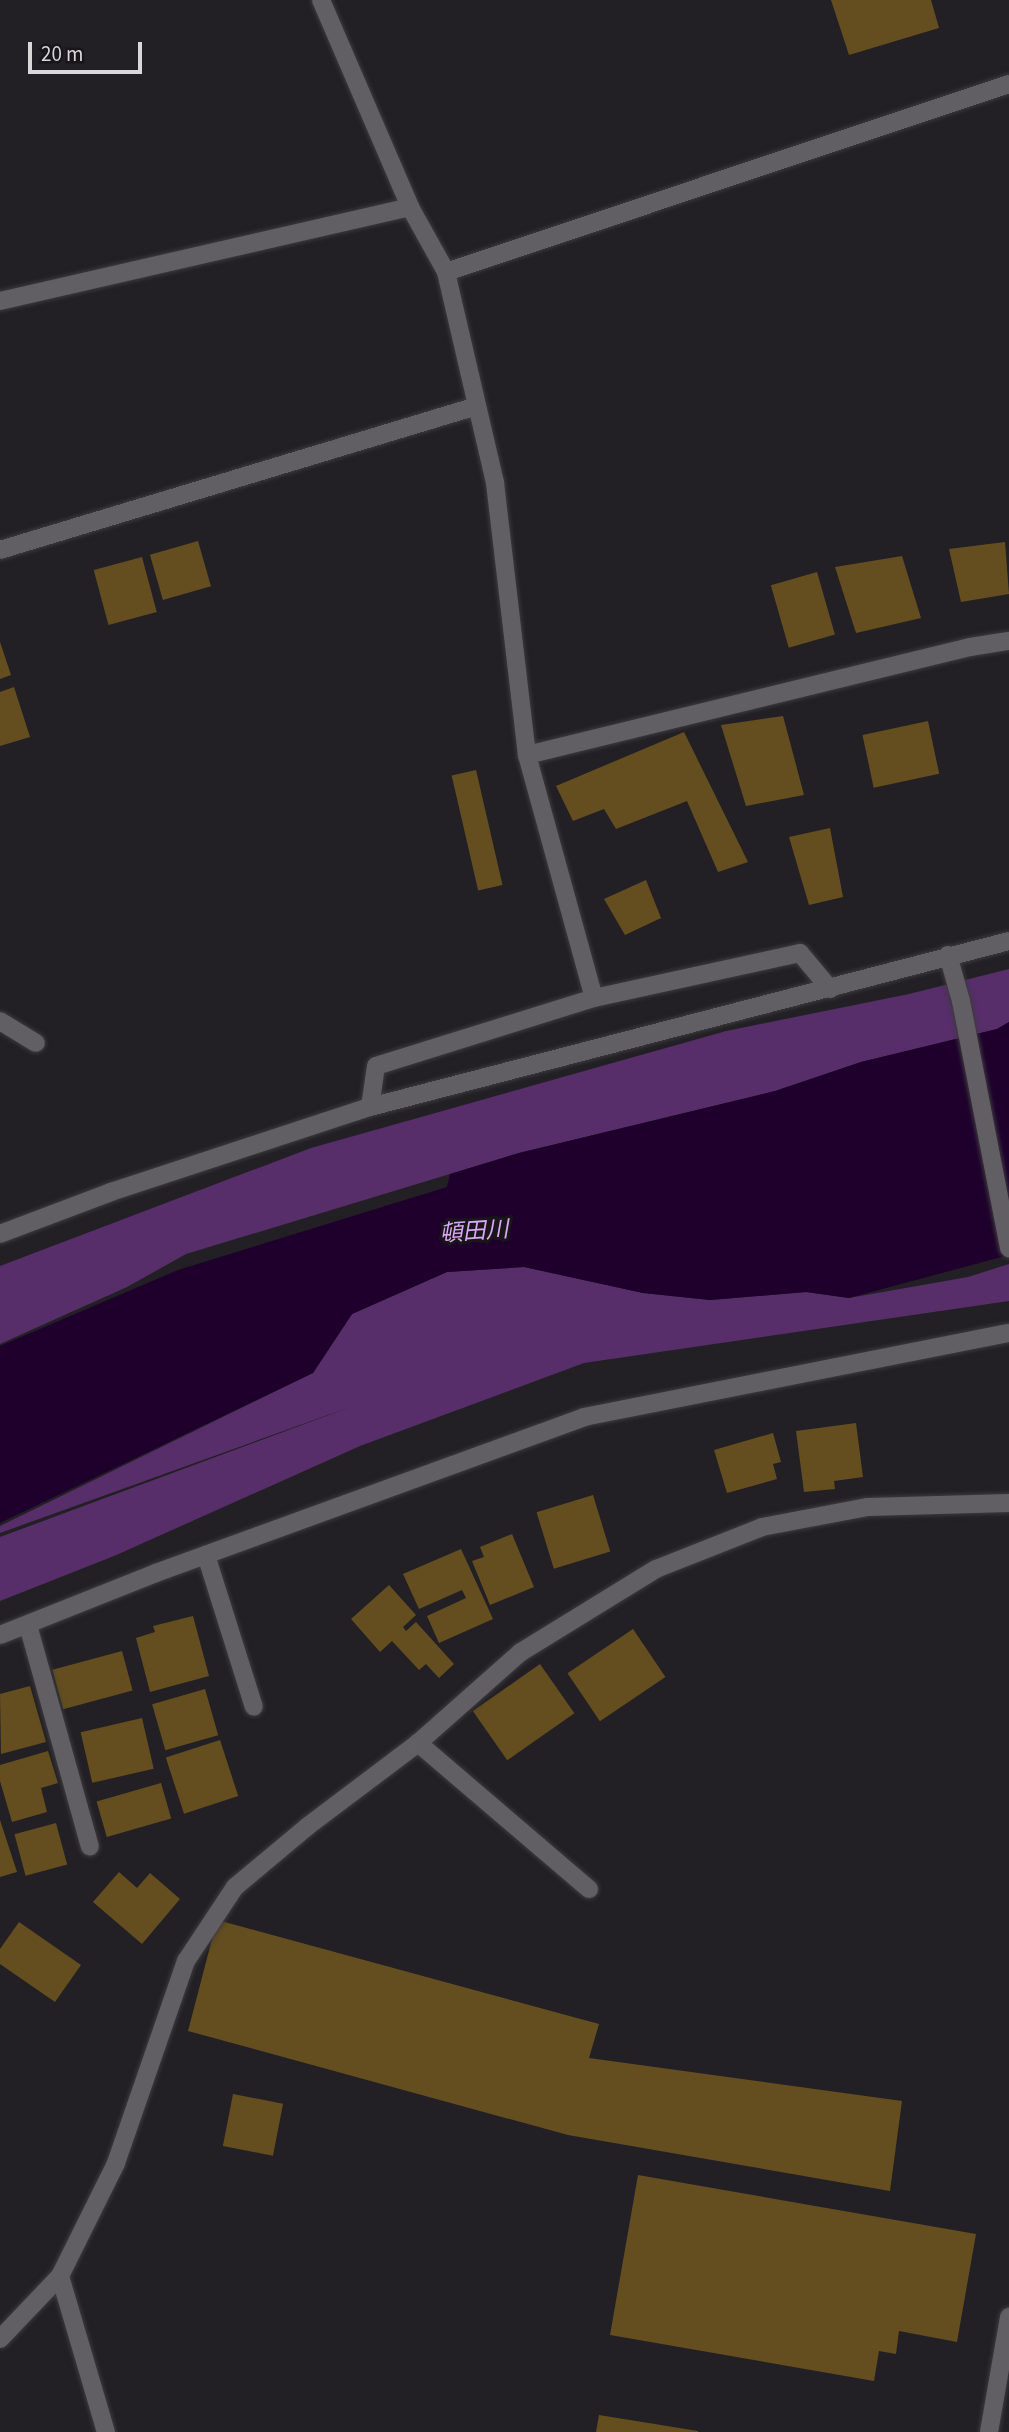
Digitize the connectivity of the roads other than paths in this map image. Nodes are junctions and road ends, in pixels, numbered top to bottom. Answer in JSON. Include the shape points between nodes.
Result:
{"nodes":[{"id":1,"x":321,"y":0,"type":"edge"},
{"id":2,"x":1009,"y":84,"type":"edge"},
{"id":3,"x":410,"y":207,"type":"junction"},
{"id":4,"x":446,"y":272,"type":"junction"},
{"id":5,"x":0,"y":301,"type":"edge"},
{"id":6,"x":476,"y":406,"type":"junction"},
{"id":7,"x":0,"y":550,"type":"edge"},
{"id":8,"x":1009,"y":641,"type":"edge"},
{"id":9,"x":527,"y":755,"type":"junction"},
{"id":10,"x":1009,"y":942,"type":"edge"},
{"id":11,"x":948,"y":955,"type":"junction"},
{"id":12,"x":830,"y":989,"type":"junction"},
{"id":13,"x":594,"y":998,"type":"junction"},
{"id":14,"x":0,"y":1021,"type":"edge"},
{"id":15,"x":36,"y":1043,"type":"dead end"},
{"id":16,"x":370,"y":1107,"type":"junction"},
{"id":17,"x":0,"y":1234,"type":"edge"},
{"id":18,"x":1009,"y":1248,"type":"edge"},
{"id":19,"x":1009,"y":1333,"type":"edge"},
{"id":20,"x":1009,"y":1503,"type":"edge"},
{"id":21,"x":206,"y":1555,"type":"junction"},
{"id":22,"x":28,"y":1625,"type":"junction"},
{"id":23,"x":0,"y":1635,"type":"edge"},
{"id":24,"x":254,"y":1707,"type":"dead end"},
{"id":25,"x":418,"y":1744,"type":"junction"},
{"id":26,"x":90,"y":1847,"type":"dead end"},
{"id":27,"x":589,"y":1889,"type":"dead end"},
{"id":28,"x":60,"y":2276,"type":"junction"},
{"id":29,"x":1009,"y":2317,"type":"edge"},
{"id":30,"x":0,"y":2339,"type":"edge"},
{"id":31,"x":992,"y":2431,"type":"edge"},
{"id":32,"x":106,"y":2432,"type":"edge"}],
"edges":[{"from":1,"to":3,"type":"street"},
{"from":2,"to":4,"type":"street"},
{"from":3,"to":4,"type":"street"},
{"from":3,"to":5,"type":"street"},
{"from":4,"to":6,"type":"street"},
{"from":6,"to":7,"type":"street"},
{"from":6,"to":9,"type":"street","via":[[495,484]]},
{"from":8,"to":9,"type":"street"},
{"from":9,"to":13,"type":"street"},
{"from":10,"to":11,"type":"street"},
{"from":11,"to":12,"type":"street"},
{"from":11,"to":18,"type":"street"},
{"from":12,"to":13,"type":"street","via":[[800,953]]},
{"from":12,"to":16,"type":"street"},
{"from":13,"to":16,"type":"street","via":[[376,1066]]},
{"from":14,"to":15,"type":"street"},
{"from":16,"to":17,"type":"street","via":[[111,1192]]},
{"from":19,"to":21,"type":"street","via":[[584,1416]]},
{"from":20,"to":25,"type":"street","via":[[855,1510],[762,1527],[656,1569],[521,1652]]},
{"from":21,"to":22,"type":"street"},
{"from":21,"to":24,"type":"street"},
{"from":22,"to":23,"type":"street"},
{"from":22,"to":26,"type":"street"},
{"from":25,"to":27,"type":"street"},
{"from":25,"to":28,"type":"street","via":[[235,1887],[186,1961],[116,2162]]},
{"from":28,"to":30,"type":"street"},
{"from":28,"to":32,"type":"street"},
{"from":29,"to":31,"type":"street"}]}
